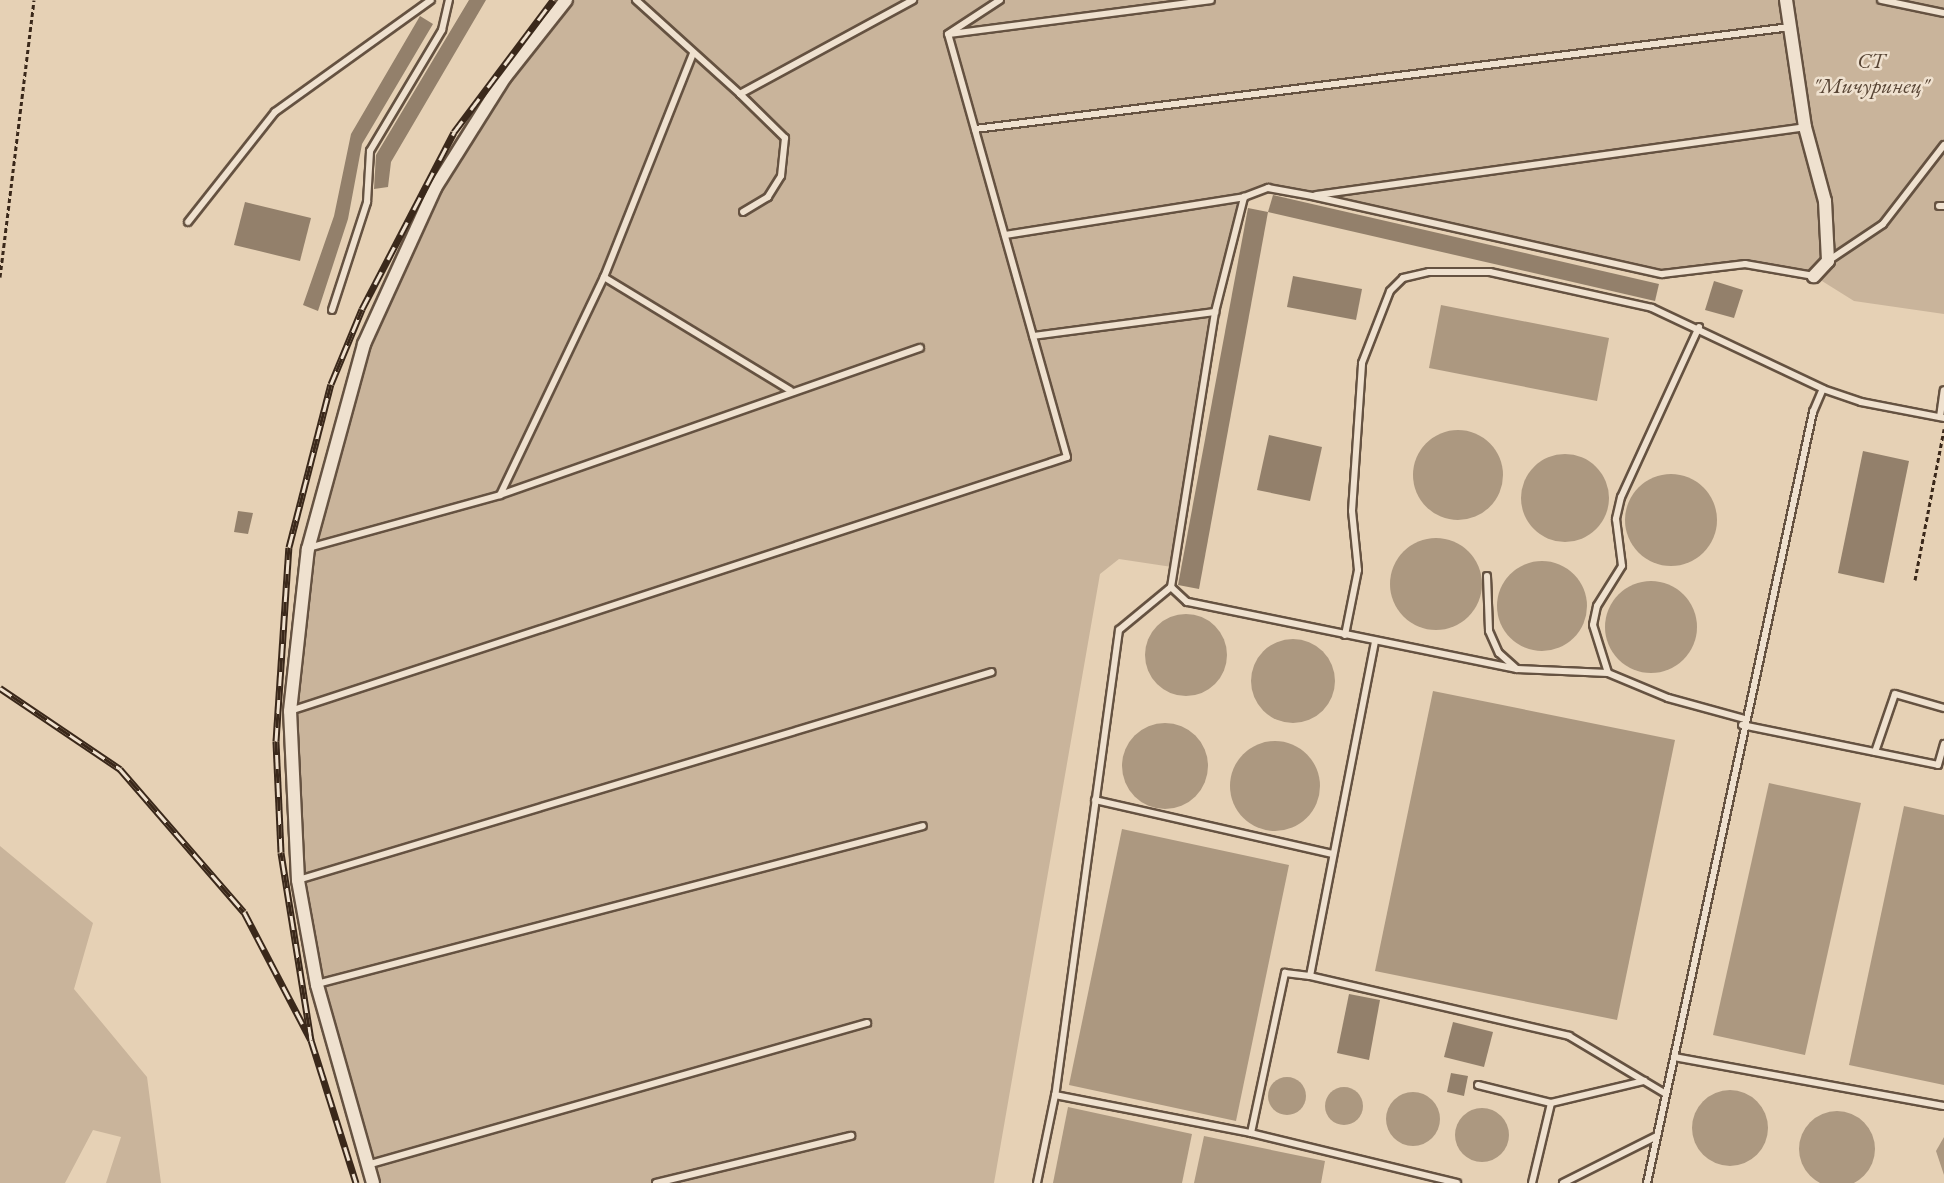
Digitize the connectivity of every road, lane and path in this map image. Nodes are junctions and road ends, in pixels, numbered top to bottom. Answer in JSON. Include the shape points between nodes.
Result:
{"nodes":[{"id":1,"x":34,"y":0,"type":"edge"},
{"id":2,"x":431,"y":0,"type":"edge"},
{"id":3,"x":449,"y":0,"type":"edge"},
{"id":4,"x":566,"y":0,"type":"edge"},
{"id":5,"x":636,"y":0,"type":"edge"},
{"id":6,"x":913,"y":0,"type":"edge"},
{"id":7,"x":1000,"y":0,"type":"edge"},
{"id":8,"x":1211,"y":0,"type":"edge"},
{"id":9,"x":1786,"y":0,"type":"edge"},
{"id":10,"x":1881,"y":0,"type":"edge"},
{"id":11,"x":1944,"y":13,"type":"edge"},
{"id":12,"x":1790,"y":27,"type":"junction"},
{"id":13,"x":948,"y":34,"type":"junction"},
{"id":14,"x":693,"y":52,"type":"junction"},
{"id":15,"x":740,"y":94,"type":"junction"},
{"id":16,"x":1805,"y":127,"type":"junction"},
{"id":17,"x":975,"y":129,"type":"junction"},
{"id":18,"x":1944,"y":145,"type":"edge"},
{"id":19,"x":1312,"y":196,"type":"junction"},
{"id":20,"x":1244,"y":197,"type":"junction"},
{"id":21,"x":743,"y":212,"type":"dead end"},
{"id":22,"x":189,"y":222,"type":"dead end"},
{"id":23,"x":1005,"y":235,"type":"junction"},
{"id":24,"x":1828,"y":261,"type":"junction"},
{"id":25,"x":1814,"y":276,"type":"joint"},
{"id":26,"x":0,"y":277,"type":"edge"},
{"id":27,"x":604,"y":277,"type":"junction"},
{"id":28,"x":332,"y":310,"type":"dead end"},
{"id":29,"x":1215,"y":312,"type":"junction"},
{"id":30,"x":1699,"y":327,"type":"junction"},
{"id":31,"x":1033,"y":336,"type":"junction"},
{"id":32,"x":920,"y":348,"type":"dead end"},
{"id":33,"x":1823,"y":389,"type":"junction"},
{"id":34,"x":790,"y":390,"type":"junction"},
{"id":35,"x":1944,"y":390,"type":"edge"},
{"id":36,"x":1942,"y":418,"type":"edge"},
{"id":37,"x":1944,"y":429,"type":"edge"},
{"id":38,"x":500,"y":495,"type":"junction"},
{"id":39,"x":308,"y":549,"type":"junction"},
{"id":40,"x":1487,"y":576,"type":"dead end"},
{"id":41,"x":1915,"y":580,"type":"dead end"},
{"id":42,"x":1171,"y":587,"type":"junction"},
{"id":43,"x":1345,"y":634,"type":"junction"},
{"id":44,"x":1375,"y":640,"type":"junction"},
{"id":45,"x":1517,"y":669,"type":"junction"},
{"id":46,"x":992,"y":672,"type":"dead end"},
{"id":47,"x":1608,"y":673,"type":"junction"},
{"id":48,"x":1944,"y":708,"type":"edge"},
{"id":49,"x":290,"y":711,"type":"junction"},
{"id":50,"x":1743,"y":722,"type":"junction"},
{"id":51,"x":1944,"y":744,"type":"edge"},
{"id":52,"x":1875,"y":752,"type":"junction"},
{"id":53,"x":1941,"y":766,"type":"edge"},
{"id":54,"x":1095,"y":800,"type":"junction"},
{"id":55,"x":923,"y":826,"type":"dead end"},
{"id":56,"x":1333,"y":854,"type":"junction"},
{"id":57,"x":298,"y":880,"type":"junction"},
{"id":58,"x":1310,"y":976,"type":"junction"},
{"id":59,"x":317,"y":984,"type":"junction"},
{"id":60,"x":867,"y":1023,"type":"dead end"},
{"id":61,"x":1674,"y":1057,"type":"junction"},
{"id":62,"x":1644,"y":1081,"type":"junction"},
{"id":63,"x":1478,"y":1085,"type":"dead end"},
{"id":64,"x":1666,"y":1094,"type":"junction"},
{"id":65,"x":1055,"y":1095,"type":"junction"},
{"id":66,"x":1551,"y":1103,"type":"junction"},
{"id":67,"x":1944,"y":1106,"type":"edge"},
{"id":68,"x":1251,"y":1133,"type":"junction"},
{"id":69,"x":851,"y":1136,"type":"dead end"},
{"id":70,"x":1657,"y":1136,"type":"junction"},
{"id":71,"x":366,"y":1165,"type":"junction"},
{"id":72,"x":373,"y":1183,"type":"edge"},
{"id":73,"x":656,"y":1183,"type":"edge"},
{"id":74,"x":1037,"y":1183,"type":"edge"},
{"id":75,"x":1457,"y":1183,"type":"edge"},
{"id":76,"x":1532,"y":1183,"type":"edge"},
{"id":77,"x":1563,"y":1183,"type":"edge"},
{"id":78,"x":1647,"y":1183,"type":"edge"}],
"edges":[{"from":1,"to":26,"type":"path"},
{"from":2,"to":22,"type":"lane","via":[[275,112]]},
{"from":3,"to":28,"type":"lane","via":[[442,30],[370,151],[366,202]]},
{"from":4,"to":39,"type":"street","via":[[505,77],[435,188],[363,344]]},
{"from":5,"to":14,"type":"lane"},
{"from":6,"to":15,"type":"lane"},
{"from":7,"to":13,"type":"lane"},
{"from":8,"to":13,"type":"lane"},
{"from":9,"to":12,"type":"street"},
{"from":10,"to":11,"type":"lane"},
{"from":12,"to":16,"type":"street"},
{"from":12,"to":17,"type":"lane"},
{"from":13,"to":17,"type":"lane"},
{"from":14,"to":15,"type":"lane"},
{"from":14,"to":27,"type":"lane"},
{"from":15,"to":21,"type":"lane","via":[[785,138],[781,176],[768,197]]},
{"from":16,"to":19,"type":"lane"},
{"from":16,"to":24,"type":"street","via":[[1825,201]]},
{"from":17,"to":23,"type":"lane"},
{"from":18,"to":24,"type":"lane","via":[[1883,224]]},
{"from":19,"to":20,"type":"lane","via":[[1268,188]]},
{"from":19,"to":25,"type":"lane","via":[[1662,274],[1745,264]]},
{"from":20,"to":23,"type":"lane"},
{"from":20,"to":29,"type":"lane"},
{"from":23,"to":31,"type":"lane"},
{"from":24,"to":25,"type":"street"},
{"from":27,"to":34,"type":"lane"},
{"from":27,"to":38,"type":"lane"},
{"from":29,"to":31,"type":"lane"},
{"from":29,"to":42,"type":"lane"},
{"from":30,"to":33,"type":"lane"},
{"from":30,"to":43,"type":"lane","via":[[1652,309],[1490,272],[1429,272],[1403,278],[1390,291],[1362,363],[1352,511],[1358,570]]},
{"from":30,"to":47,"type":"lane","via":[[1621,496],[1616,519],[1622,566],[1597,606],[1593,625]]},
{"from":31,"to":49,"type":"lane","via":[[1067,457]]},
{"from":32,"to":34,"type":"lane"},
{"from":33,"to":36,"type":"lane"},
{"from":33,"to":50,"type":"lane","via":[[1813,412]]},
{"from":34,"to":38,"type":"lane"},
{"from":35,"to":36,"type":"lane"},
{"from":37,"to":41,"type":"path"},
{"from":38,"to":39,"type":"lane"},
{"from":39,"to":49,"type":"street"},
{"from":40,"to":45,"type":"lane","via":[[1489,631],[1499,653]]},
{"from":42,"to":43,"type":"lane","via":[[1188,602]]},
{"from":42,"to":54,"type":"lane","via":[[1119,630]]},
{"from":43,"to":44,"type":"lane"},
{"from":44,"to":45,"type":"lane"},
{"from":44,"to":56,"type":"lane"},
{"from":45,"to":47,"type":"lane"},
{"from":46,"to":57,"type":"lane"},
{"from":47,"to":50,"type":"lane","via":[[1668,698]]},
{"from":48,"to":52,"type":"lane","via":[[1895,694]]},
{"from":49,"to":57,"type":"street"},
{"from":50,"to":52,"type":"lane"},
{"from":50,"to":61,"type":"lane"},
{"from":51,"to":53,"type":"lane"},
{"from":52,"to":53,"type":"lane"},
{"from":54,"to":56,"type":"lane"},
{"from":54,"to":65,"type":"lane"},
{"from":55,"to":59,"type":"lane"},
{"from":56,"to":58,"type":"lane"},
{"from":57,"to":59,"type":"street"},
{"from":58,"to":62,"type":"lane","via":[[1569,1036]]},
{"from":58,"to":68,"type":"lane","via":[[1285,973]]},
{"from":59,"to":71,"type":"street"},
{"from":60,"to":71,"type":"lane"},
{"from":61,"to":64,"type":"lane"},
{"from":61,"to":67,"type":"lane"},
{"from":62,"to":64,"type":"lane"},
{"from":62,"to":66,"type":"lane"},
{"from":63,"to":66,"type":"lane"},
{"from":64,"to":70,"type":"lane"},
{"from":65,"to":68,"type":"lane"},
{"from":65,"to":74,"type":"lane"},
{"from":66,"to":76,"type":"lane"},
{"from":68,"to":75,"type":"lane"},
{"from":69,"to":73,"type":"lane"},
{"from":70,"to":77,"type":"lane"},
{"from":70,"to":78,"type":"lane"},
{"from":71,"to":72,"type":"street"}]}
